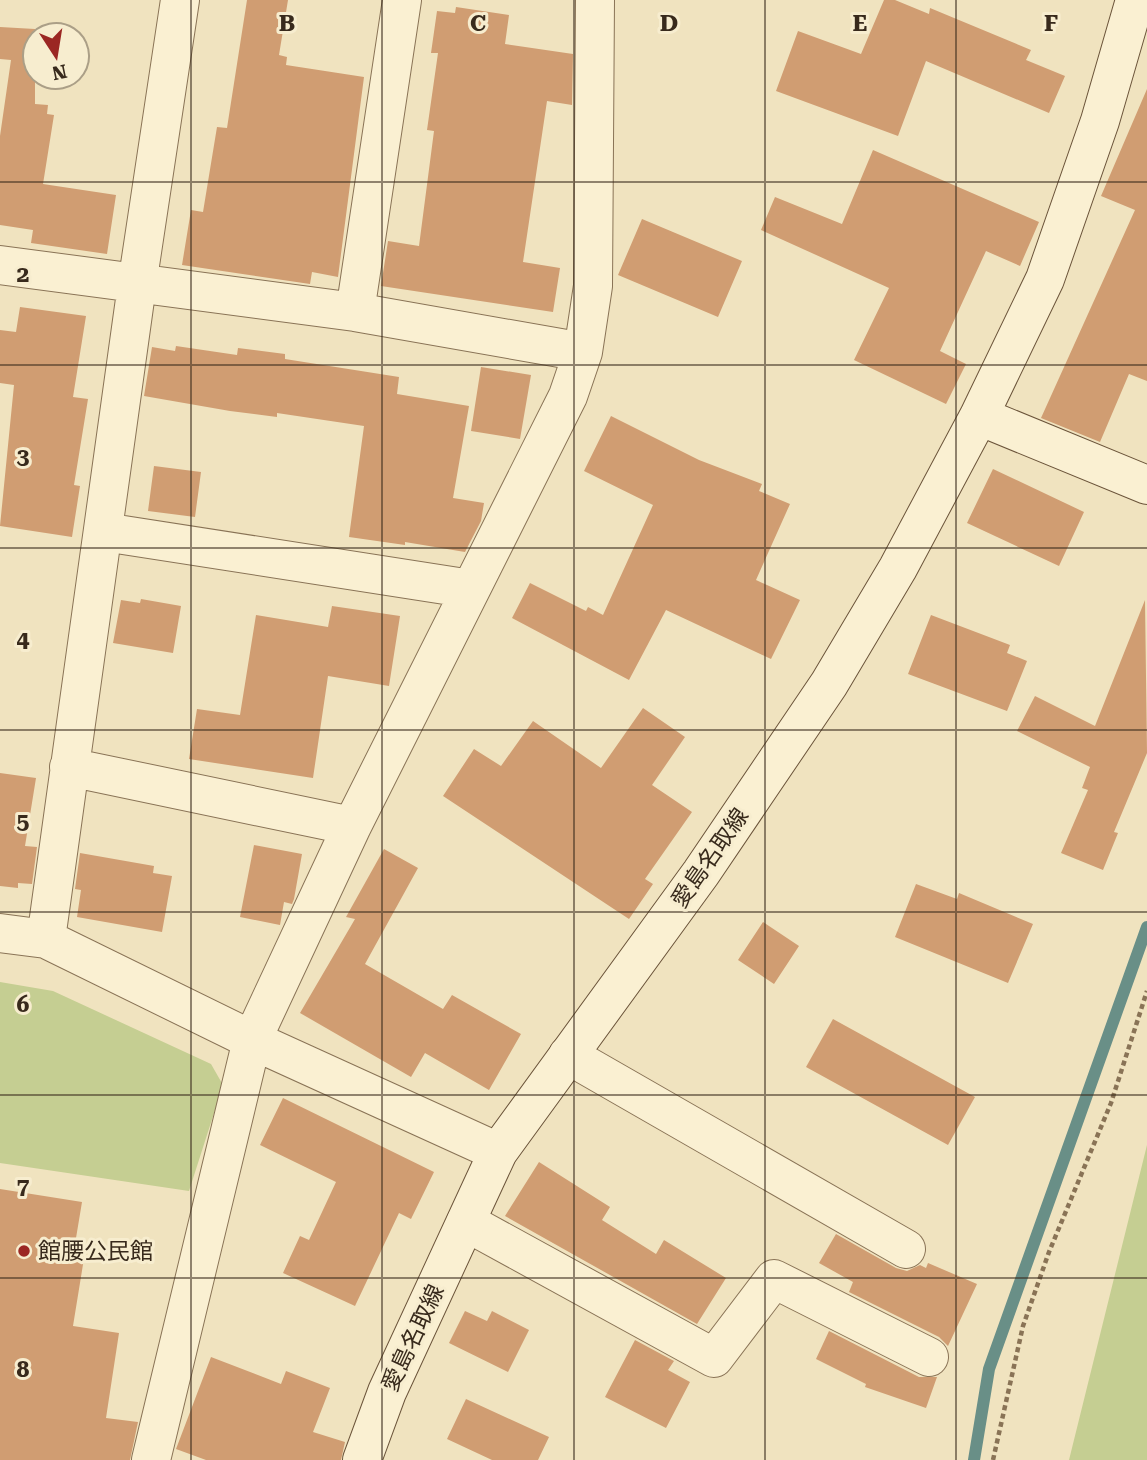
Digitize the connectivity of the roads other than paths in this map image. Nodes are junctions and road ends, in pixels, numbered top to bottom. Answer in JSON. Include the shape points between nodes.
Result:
{"nodes":[{"id":1,"x":180,"y":0,"type":"edge"},
{"id":2,"x":402,"y":0,"type":"edge"},
{"id":3,"x":595,"y":0,"type":"edge"},
{"id":4,"x":1135,"y":0,"type":"edge"},
{"id":5,"x":0,"y":265,"type":"edge"},
{"id":6,"x":136,"y":285,"type":"junction"},
{"id":7,"x":355,"y":312,"type":"junction"},
{"id":8,"x":583,"y":352,"type":"junction"},
{"id":9,"x":979,"y":416,"type":"junction"},
{"id":10,"x":1147,"y":485,"type":"edge"},
{"id":11,"x":104,"y":532,"type":"junction"},
{"id":12,"x":471,"y":589,"type":"junction"},
{"id":13,"x":69,"y":767,"type":"junction"},
{"id":14,"x":352,"y":826,"type":"junction"},
{"id":15,"x":0,"y":933,"type":"edge"},
{"id":16,"x":46,"y":939,"type":"junction"},
{"id":17,"x":252,"y":1041,"type":"junction"},
{"id":18,"x":568,"y":1055,"type":"junction"},
{"id":19,"x":498,"y":1152,"type":"junction"},
{"id":20,"x":466,"y":1222,"type":"junction"},
{"id":21,"x":906,"y":1249,"type":"dead end"},
{"id":22,"x":929,"y":1357,"type":"dead end"},
{"id":23,"x":151,"y":1460,"type":"edge"},
{"id":24,"x":362,"y":1460,"type":"edge"}],
"edges":[{"from":1,"to":6,"type":"street"},
{"from":2,"to":7,"type":"street"},
{"from":3,"to":8,"type":"street","via":[[593,286]]},
{"from":4,"to":9,"type":"street","name":"愛島名取線","via":[[1100,121],[1045,279]]},
{"from":5,"to":6,"type":"street"},
{"from":6,"to":7,"type":"street"},
{"from":6,"to":11,"type":"street"},
{"from":7,"to":8,"type":"street"},
{"from":8,"to":12,"type":"street","via":[[568,396]]},
{"from":9,"to":10,"type":"street"},
{"from":9,"to":18,"type":"street","name":"愛島名取線","via":[[898,568],[829,684],[701,873]]},
{"from":11,"to":12,"type":"street"},
{"from":11,"to":13,"type":"street"},
{"from":12,"to":14,"type":"street"},
{"from":13,"to":14,"type":"street"},
{"from":13,"to":16,"type":"street"},
{"from":14,"to":17,"type":"street"},
{"from":15,"to":16,"type":"street"},
{"from":16,"to":17,"type":"street"},
{"from":17,"to":19,"type":"street"},
{"from":17,"to":23,"type":"street"},
{"from":18,"to":19,"type":"street","name":"愛島名取線"},
{"from":18,"to":21,"type":"street"},
{"from":19,"to":20,"type":"street","name":"愛島名取線"},
{"from":20,"to":22,"type":"street","via":[[714,1358],[774,1279]]},
{"from":20,"to":24,"type":"street","name":"愛島名取線","via":[[387,1392]]}]}
